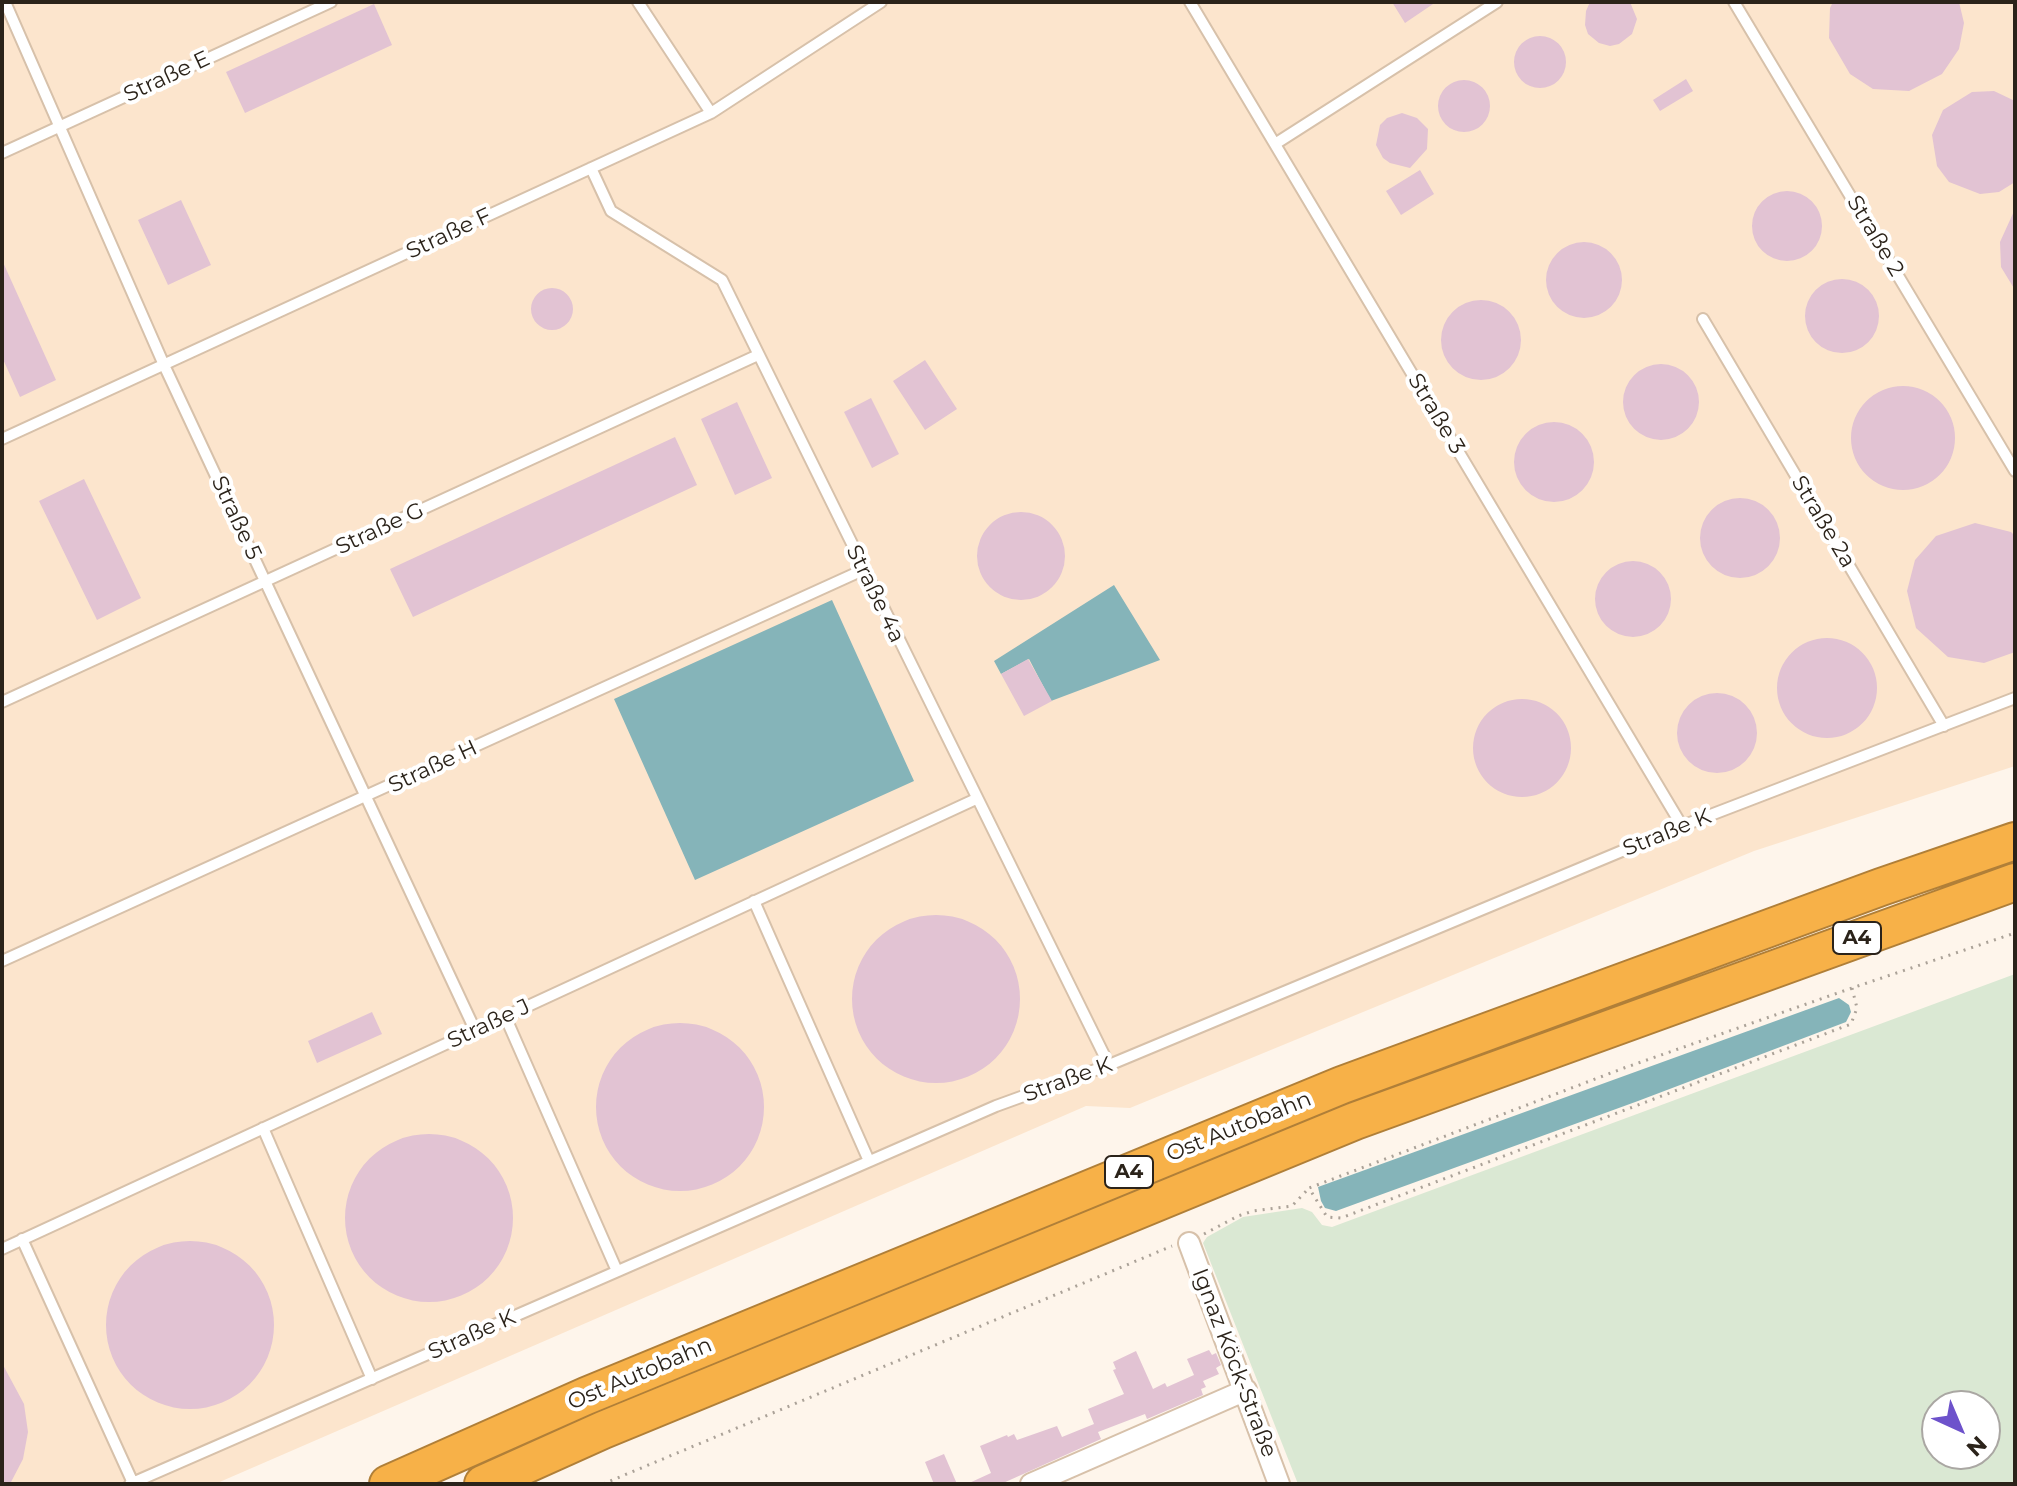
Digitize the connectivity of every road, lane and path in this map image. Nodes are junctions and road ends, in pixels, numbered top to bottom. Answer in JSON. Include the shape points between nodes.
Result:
{"nodes":[{"id":1,"x":5,"y":2,"type":"edge"},
{"id":2,"x":331,"y":2,"type":"edge"},
{"id":3,"x":638,"y":2,"type":"edge"},
{"id":4,"x":881,"y":2,"type":"edge"},
{"id":5,"x":1190,"y":2,"type":"edge"},
{"id":6,"x":1497,"y":2,"type":"edge"},
{"id":7,"x":1734,"y":2,"type":"edge"},
{"id":8,"x":711,"y":113,"type":"junction"},
{"id":9,"x":60,"y":126,"type":"junction"},
{"id":10,"x":1275,"y":144,"type":"junction"},
{"id":11,"x":2,"y":153,"type":"edge"},
{"id":12,"x":591,"y":168,"type":"junction"},
{"id":13,"x":1703,"y":319,"type":"dead end"},
{"id":14,"x":758,"y":355,"type":"junction"},
{"id":15,"x":164,"y":365,"type":"junction"},
{"id":16,"x":2,"y":439,"type":"edge"},
{"id":17,"x":2015,"y":471,"type":"edge"},
{"id":18,"x":863,"y":570,"type":"junction"},
{"id":19,"x":265,"y":581,"type":"junction"},
{"id":20,"x":2015,"y":698,"type":"edge"},
{"id":21,"x":2,"y":702,"type":"edge"},
{"id":22,"x":1944,"y":726,"type":"junction"},
{"id":23,"x":366,"y":797,"type":"junction"},
{"id":24,"x":976,"y":799,"type":"junction"},
{"id":25,"x":1682,"y":826,"type":"junction"},
{"id":26,"x":2015,"y":841,"type":"edge"},
{"id":27,"x":2015,"y":882,"type":"edge"},
{"id":28,"x":754,"y":901,"type":"junction"},
{"id":29,"x":2015,"y":933,"type":"edge"},
{"id":30,"x":2,"y":961,"type":"edge"},
{"id":31,"x":1852,"y":988,"type":"junction"},
{"id":32,"x":505,"y":1016,"type":"junction"},
{"id":33,"x":475,"y":1030,"type":"junction"},
{"id":34,"x":1109,"y":1065,"type":"junction"},
{"id":35,"x":263,"y":1128,"type":"junction"},
{"id":36,"x":869,"y":1161,"type":"junction"},
{"id":37,"x":1309,"y":1188,"type":"junction"},
{"id":38,"x":22,"y":1239,"type":"junction"},
{"id":39,"x":1189,"y":1243,"type":"junction"},
{"id":40,"x":2,"y":1249,"type":"edge"},
{"id":41,"x":617,"y":1271,"type":"junction"},
{"id":42,"x":372,"y":1379,"type":"junction"},
{"id":43,"x":1246,"y":1390,"type":"junction"},
{"id":44,"x":132,"y":1483,"type":"edge"},
{"id":45,"x":388,"y":1484,"type":"edge"},
{"id":46,"x":483,"y":1484,"type":"edge"},
{"id":47,"x":603,"y":1484,"type":"edge"},
{"id":48,"x":1031,"y":1484,"type":"edge"},
{"id":49,"x":1279,"y":1484,"type":"edge"}],
"edges":[{"from":1,"to":9,"type":"lane","name":"Straße 5"},
{"from":2,"to":9,"type":"lane","name":"Straße E"},
{"from":3,"to":8,"type":"lane"},
{"from":4,"to":8,"type":"lane","name":"Straße F"},
{"from":5,"to":10,"type":"lane","name":"Straße 3"},
{"from":6,"to":10,"type":"lane"},
{"from":7,"to":17,"type":"lane","name":"Straße 2"},
{"from":8,"to":12,"type":"lane","name":"Straße F"},
{"from":9,"to":11,"type":"lane","name":"Straße E"},
{"from":9,"to":15,"type":"lane","name":"Straße 5"},
{"from":10,"to":25,"type":"lane","name":"Straße 3"},
{"from":12,"to":14,"type":"lane","name":"Straße 4a","via":[[611,211],[722,280]]},
{"from":12,"to":15,"type":"lane","name":"Straße F"},
{"from":13,"to":22,"type":"lane","name":"Straße 2a"},
{"from":14,"to":18,"type":"lane","name":"Straße 4a"},
{"from":14,"to":19,"type":"lane","name":"Straße G"},
{"from":15,"to":16,"type":"lane","name":"Straße F"},
{"from":15,"to":19,"type":"lane","name":"Straße 5"},
{"from":18,"to":23,"type":"lane","name":"Straße H"},
{"from":18,"to":24,"type":"lane","name":"Straße 4a"},
{"from":19,"to":21,"type":"lane","name":"Straße G"},
{"from":19,"to":23,"type":"lane","name":"Straße 5"},
{"from":20,"to":22,"type":"lane","name":"Straße K"},
{"from":22,"to":25,"type":"lane","name":"Straße K"},
{"from":23,"to":30,"type":"lane","name":"Straße H"},
{"from":23,"to":33,"type":"lane","name":"Straße 5"},
{"from":24,"to":28,"type":"lane","name":"Straße J"},
{"from":24,"to":34,"type":"lane","name":"Straße 4a"},
{"from":25,"to":34,"type":"lane","name":"Straße K"},
{"from":26,"to":45,"type":"highway","name":"Ost Autobahn","number":"A4","via":[[1342,1085],[586,1396]]},
{"from":27,"to":46,"type":"highway","name":"Ost Autobahn","number":"A4","via":[[1355,1121]]},
{"from":28,"to":32,"type":"lane","name":"Straße J"},
{"from":28,"to":36,"type":"lane"},
{"from":29,"to":31,"type":"path"},
{"from":31,"to":37,"type":"path"},
{"from":31,"to":37,"type":"path","via":[[1857,1008],[1851,1024],[1381,1204],[1341,1218],[1327,1217]]},
{"from":32,"to":33,"type":"lane","name":"Straße J"},
{"from":32,"to":41,"type":"lane"},
{"from":33,"to":35,"type":"lane","name":"Straße J"},
{"from":34,"to":36,"type":"lane","name":"Straße K"},
{"from":35,"to":38,"type":"lane","name":"Straße J"},
{"from":35,"to":42,"type":"lane"},
{"from":36,"to":41,"type":"lane","name":"Straße K"},
{"from":37,"to":39,"type":"path","via":[[1292,1206],[1238,1216]]},
{"from":38,"to":40,"type":"lane","name":"Straße J"},
{"from":38,"to":44,"type":"lane"},
{"from":39,"to":43,"type":"street","name":"Ignaz Köck-Straße"},
{"from":39,"to":47,"type":"path"},
{"from":41,"to":42,"type":"lane","name":"Straße K"},
{"from":42,"to":44,"type":"lane","name":"Straße K"},
{"from":43,"to":48,"type":"street"},
{"from":43,"to":49,"type":"street","name":"Ignaz Köck-Straße"}]}
